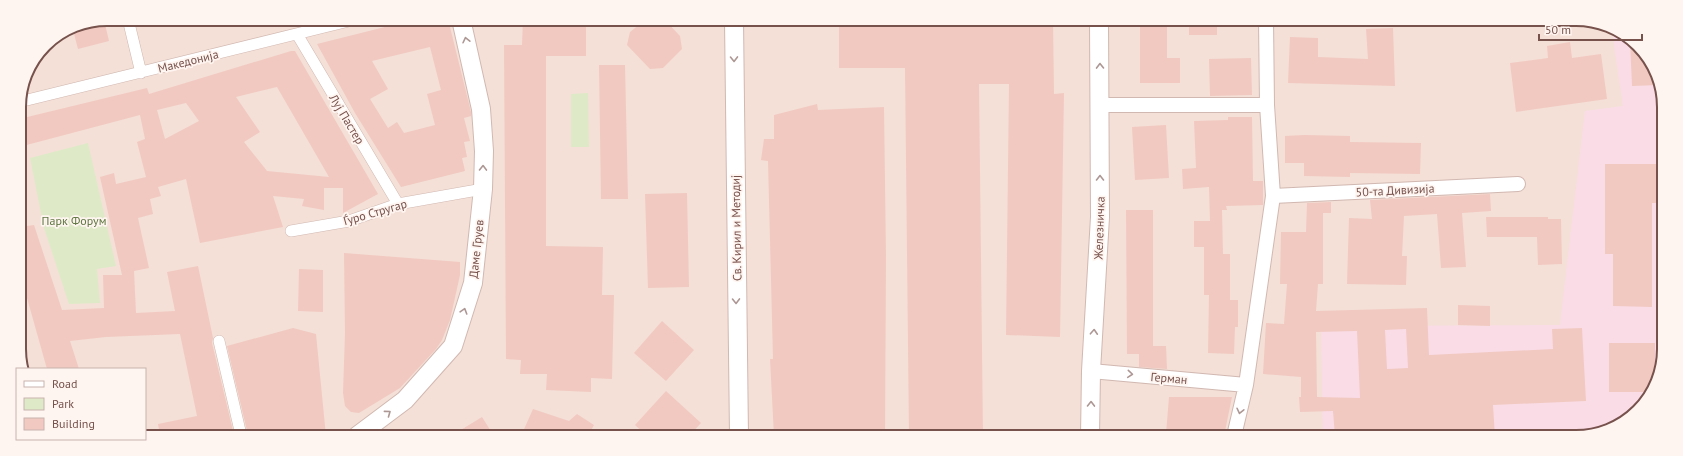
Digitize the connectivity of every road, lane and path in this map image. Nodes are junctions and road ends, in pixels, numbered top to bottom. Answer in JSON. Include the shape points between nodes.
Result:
{"nodes":[{"id":1,"x":130,"y":26,"type":"edge"},
{"id":2,"x":329,"y":26,"type":"edge"},
{"id":3,"x":463,"y":26,"type":"edge"},
{"id":4,"x":734,"y":26,"type":"edge"},
{"id":5,"x":1099,"y":26,"type":"edge"},
{"id":6,"x":1266,"y":26,"type":"edge"},
{"id":7,"x":297,"y":34,"type":"junction"},
{"id":8,"x":140,"y":72,"type":"junction"},
{"id":9,"x":26,"y":100,"type":"edge"},
{"id":10,"x":1100,"y":105,"type":"junction"},
{"id":11,"x":1267,"y":105,"type":"junction"},
{"id":12,"x":1518,"y":184,"type":"dead end"},
{"id":13,"x":483,"y":189,"type":"junction"},
{"id":14,"x":1273,"y":196,"type":"junction"},
{"id":15,"x":398,"y":204,"type":"junction"},
{"id":16,"x":292,"y":231,"type":"dead end"},
{"id":17,"x":219,"y":341,"type":"dead end"},
{"id":18,"x":1091,"y":371,"type":"junction"},
{"id":19,"x":1246,"y":385,"type":"junction"},
{"id":20,"x":240,"y":430,"type":"edge"},
{"id":21,"x":365,"y":430,"type":"edge"},
{"id":22,"x":739,"y":430,"type":"edge"},
{"id":23,"x":1090,"y":430,"type":"edge"},
{"id":24,"x":1235,"y":430,"type":"edge"}],
"edges":[{"from":1,"to":8,"type":"street"},
{"from":2,"to":7,"type":"street","name":"Македонија"},
{"from":13,"to":3,"type":"street","name":"Даме Груев","one_way":true,"via":[[481,109]]},
{"from":4,"to":22,"type":"street","name":"Св. Кирил и Методиј","one_way":true},
{"from":10,"to":5,"type":"street","name":"Железничка","one_way":true},
{"from":6,"to":11,"type":"street"},
{"from":7,"to":8,"type":"street","name":"Македонија"},
{"from":7,"to":15,"type":"street","name":"Луј Пастер"},
{"from":8,"to":9,"type":"street","name":"Македонија"},
{"from":10,"to":11,"type":"street"},
{"from":18,"to":10,"type":"street","name":"Железничка","one_way":true,"via":[[1100,217]]},
{"from":11,"to":14,"type":"street"},
{"from":12,"to":14,"type":"street","name":"50-та Дивизија"},
{"from":13,"to":15,"type":"street","name":"Ѓуро Стругар"},
{"from":21,"to":13,"type":"street","name":"Даме Груев","one_way":true,"via":[[405,400],[453,346],[473,283]]},
{"from":14,"to":19,"type":"street"},
{"from":15,"to":16,"type":"street","name":"Ѓуро Стругар","via":[[349,221]]},
{"from":17,"to":20,"type":"street"},
{"from":18,"to":19,"type":"street","name":"Герман","one_way":true},
{"from":23,"to":18,"type":"street","name":"Железничка","one_way":true},
{"from":19,"to":24,"type":"street","one_way":true}]}
